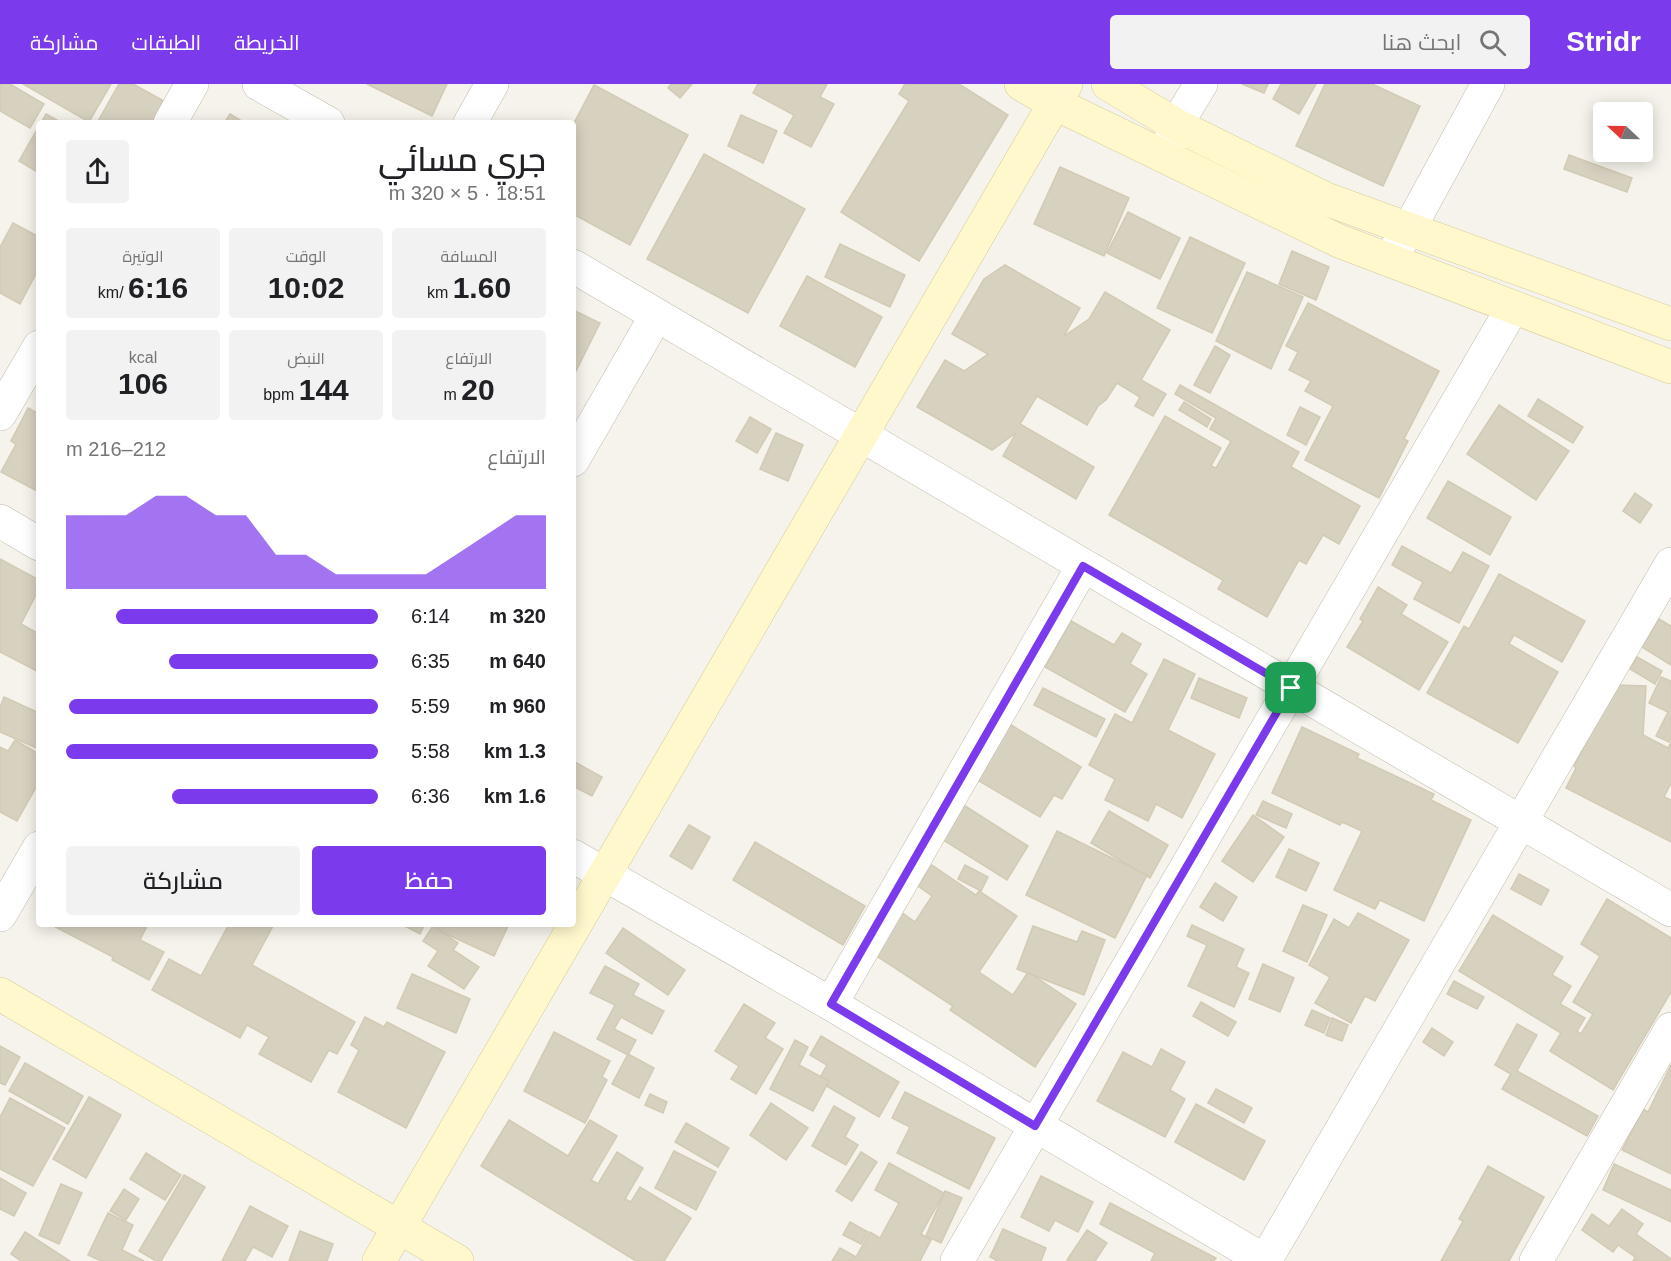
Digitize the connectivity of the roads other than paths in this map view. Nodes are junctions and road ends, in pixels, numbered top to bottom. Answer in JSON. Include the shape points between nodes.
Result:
{"nodes":[{"id":1,"x":192,"y":84,"type":"edge"},
{"id":2,"x":260,"y":84,"type":"edge"},
{"id":3,"x":492,"y":84,"type":"edge"},
{"id":4,"x":1021,"y":84,"type":"edge"},
{"id":5,"x":1108,"y":84,"type":"edge"},
{"id":6,"x":1201,"y":84,"type":"edge"},
{"id":7,"x":1488,"y":84,"type":"edge"},
{"id":8,"x":1060,"y":94,"type":"edge"},
{"id":9,"x":172,"y":120,"type":"edge"},
{"id":10,"x":323,"y":120,"type":"edge"},
{"id":11,"x":472,"y":120,"type":"edge"},
{"id":12,"x":1176,"y":125,"type":"junction"},
{"id":13,"x":1164,"y":156,"type":"junction"},
{"id":14,"x":1409,"y":229,"type":"junction"},
{"id":15,"x":1389,"y":260,"type":"junction"},
{"id":16,"x":576,"y":268,"type":"edge"},
{"id":17,"x":1513,"y":307,"type":"junction"},
{"id":18,"x":656,"y":316,"type":"junction"},
{"id":19,"x":1671,"y":324,"type":"edge"},
{"id":20,"x":36,"y":352,"type":"edge"},
{"id":21,"x":1671,"y":367,"type":"edge"},
{"id":22,"x":0,"y":414,"type":"edge"},
{"id":23,"x":860,"y":436,"type":"junction"},
{"id":24,"x":576,"y":455,"type":"edge"},
{"id":25,"x":0,"y":521,"type":"edge"},
{"id":26,"x":36,"y":542,"type":"edge"},
{"id":27,"x":1671,"y":564,"type":"edge"},
{"id":28,"x":1083,"y":566,"type":"junction"},
{"id":29,"x":1291,"y":688,"type":"junction"},
{"id":30,"x":1520,"y":822,"type":"junction"},
{"id":31,"x":36,"y":853,"type":"edge"},
{"id":32,"x":576,"y":858,"type":"edge"},
{"id":33,"x":605,"y":875,"type":"junction"},
{"id":34,"x":1671,"y":910,"type":"edge"},
{"id":35,"x":0,"y":915,"type":"edge"},
{"id":36,"x":576,"y":924,"type":"edge"},
{"id":37,"x":574,"y":927,"type":"edge"},
{"id":38,"x":0,"y":994,"type":"edge"},
{"id":39,"x":831,"y":1004,"type":"junction"},
{"id":40,"x":1671,"y":1029,"type":"edge"},
{"id":41,"x":1035,"y":1126,"type":"junction"},
{"id":42,"x":398,"y":1227,"type":"junction"},
{"id":43,"x":379,"y":1261,"type":"edge"},
{"id":44,"x":457,"y":1261,"type":"edge"},
{"id":45,"x":957,"y":1261,"type":"edge"},
{"id":46,"x":1265,"y":1261,"type":"edge"},
{"id":47,"x":1536,"y":1261,"type":"edge"}],
"edges":[{"from":1,"to":9,"type":"street"},
{"from":2,"to":10,"type":"street"},
{"from":3,"to":11,"type":"street"},
{"from":4,"to":8,"type":"street"},
{"from":5,"to":12,"type":"street"},
{"from":6,"to":12,"type":"street"},
{"from":7,"to":14,"type":"street"},
{"from":8,"to":13,"type":"street"},
{"from":8,"to":23,"type":"street"},
{"from":12,"to":13,"type":"street"},
{"from":12,"to":14,"type":"street","via":[[1326,199]]},
{"from":13,"to":15,"type":"street","via":[[1339,241]]},
{"from":14,"to":15,"type":"street"},
{"from":14,"to":19,"type":"street"},
{"from":15,"to":17,"type":"street"},
{"from":16,"to":18,"type":"street"},
{"from":17,"to":21,"type":"street"},
{"from":17,"to":29,"type":"street"},
{"from":18,"to":23,"type":"street"},
{"from":18,"to":24,"type":"street"},
{"from":20,"to":22,"type":"street"},
{"from":23,"to":28,"type":"street"},
{"from":23,"to":33,"type":"street"},
{"from":25,"to":26,"type":"street"},
{"from":27,"to":30,"type":"street"},
{"from":28,"to":29,"type":"street"},
{"from":28,"to":39,"type":"street"},
{"from":29,"to":30,"type":"street"},
{"from":29,"to":41,"type":"street"},
{"from":30,"to":34,"type":"street"},
{"from":30,"to":46,"type":"street"},
{"from":31,"to":35,"type":"street"},
{"from":32,"to":33,"type":"street"},
{"from":33,"to":36,"type":"street"},
{"from":33,"to":39,"type":"street"},
{"from":37,"to":42,"type":"street"},
{"from":38,"to":42,"type":"street"},
{"from":39,"to":41,"type":"street"},
{"from":40,"to":47,"type":"street"},
{"from":41,"to":45,"type":"street"},
{"from":41,"to":46,"type":"street"},
{"from":42,"to":43,"type":"street"},
{"from":42,"to":44,"type":"street"}]}
